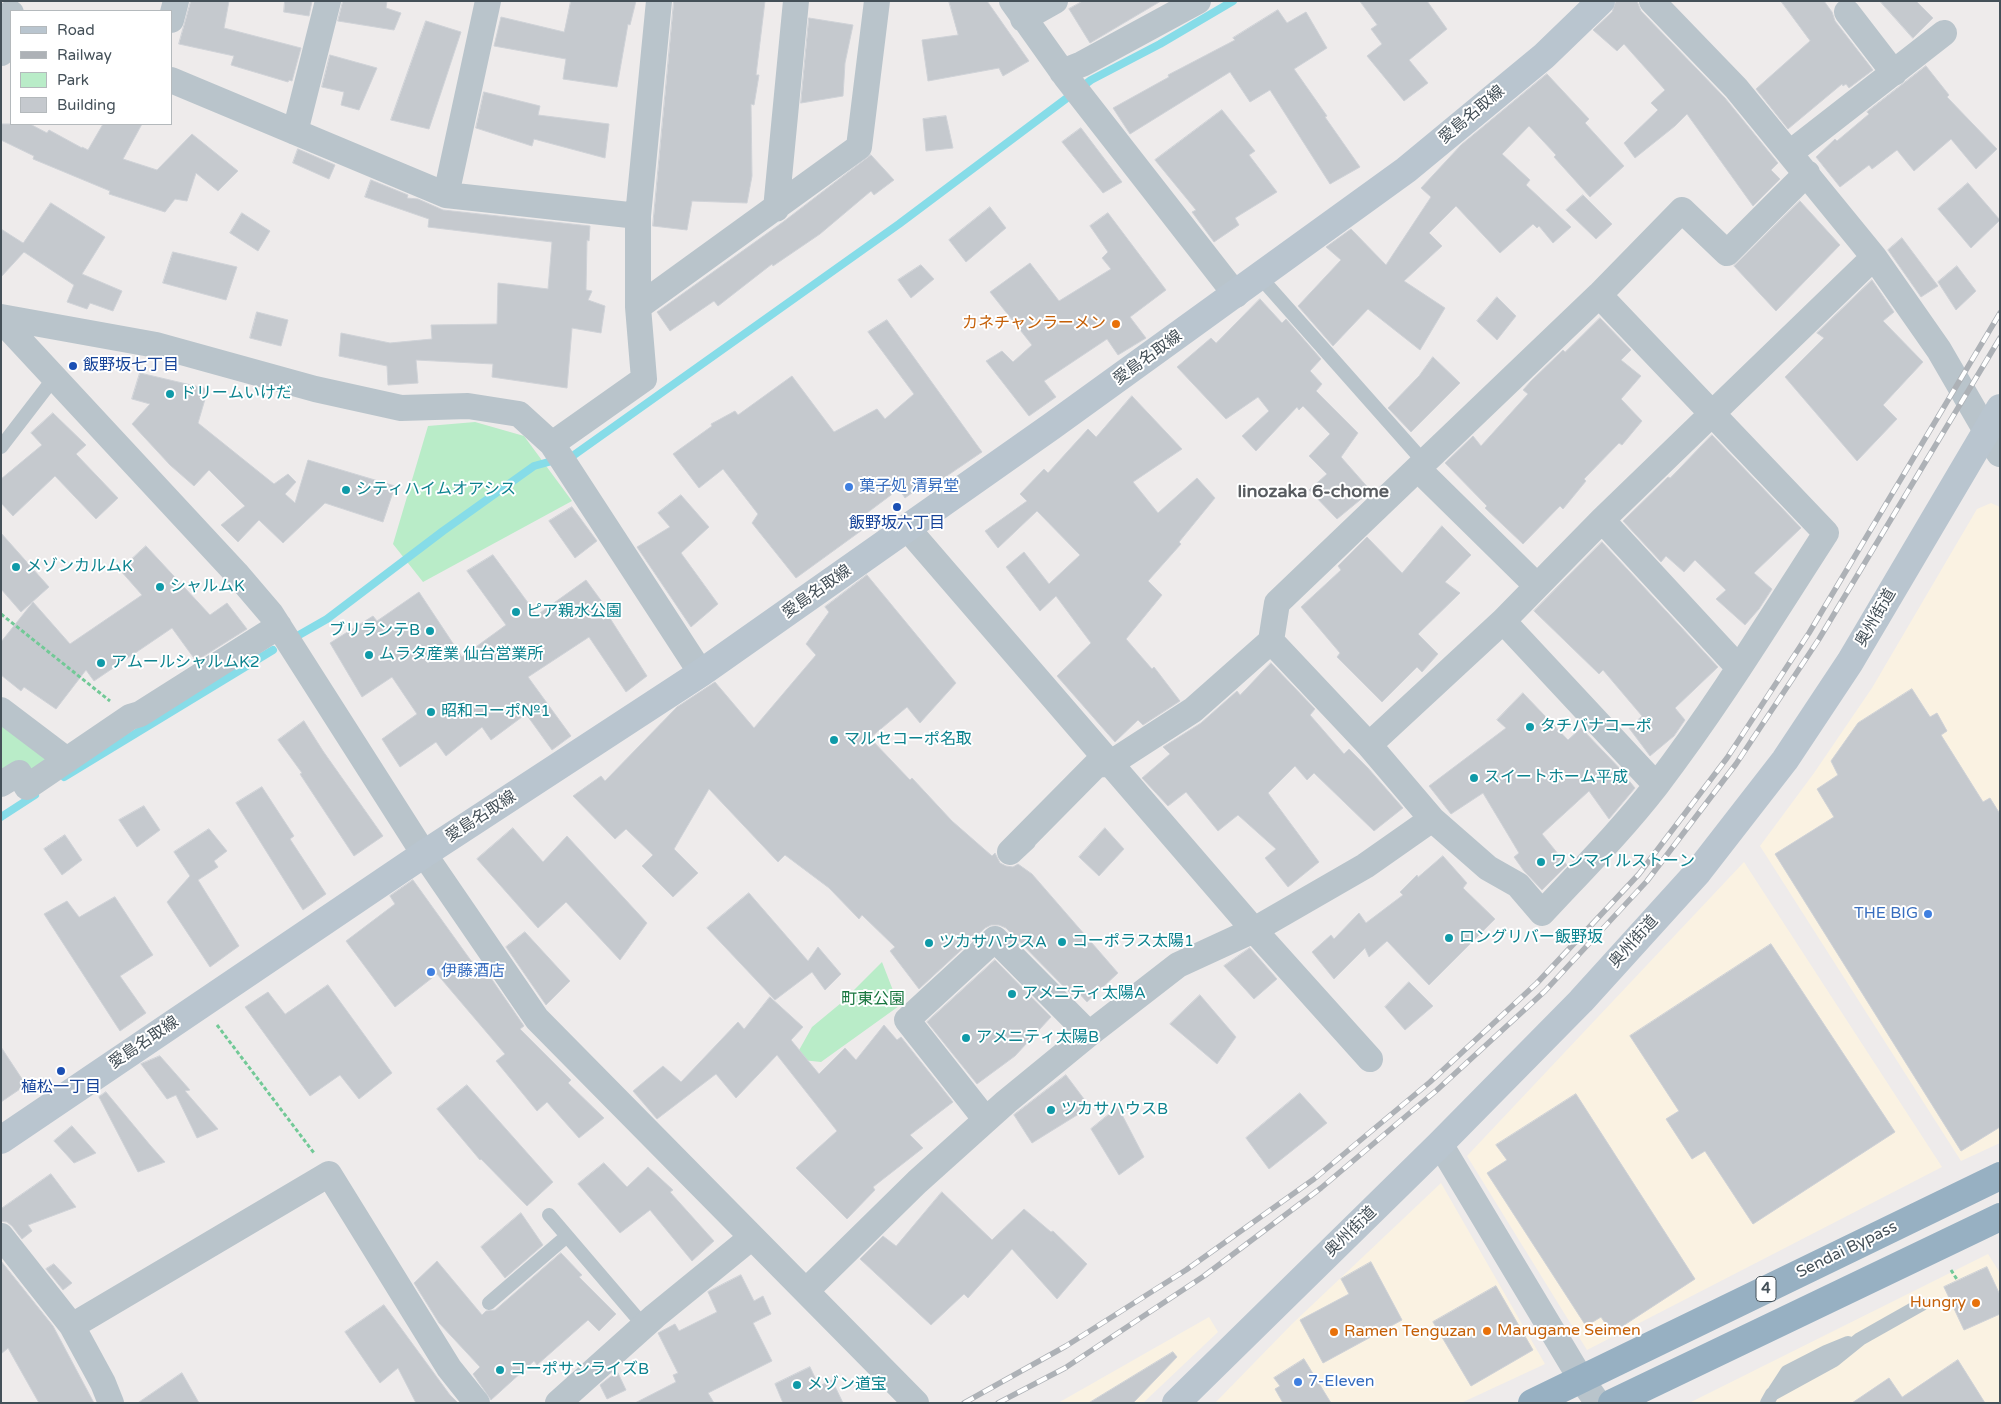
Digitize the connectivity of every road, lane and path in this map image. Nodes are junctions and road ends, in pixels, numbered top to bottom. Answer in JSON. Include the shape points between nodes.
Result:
{"nodes":[{"id":1,"x":176,"y":1,"type":"edge"},
{"id":2,"x":328,"y":1,"type":"edge"},
{"id":3,"x":488,"y":1,"type":"edge"},
{"id":4,"x":659,"y":1,"type":"edge"},
{"id":5,"x":796,"y":1,"type":"edge"},
{"id":6,"x":1056,"y":1,"type":"edge"},
{"id":7,"x":1198,"y":1,"type":"edge"},
{"id":8,"x":1601,"y":1,"type":"edge"},
{"id":9,"x":1652,"y":1,"type":"edge"},
{"id":10,"x":870,"y":2,"type":"edge"},
{"id":11,"x":1017,"y":10,"type":"edge"},
{"id":12,"x":1847,"y":12,"type":"dead end"},
{"id":13,"x":172,"y":16,"type":"edge"},
{"id":14,"x":10,"y":17,"type":"edge"},
{"id":15,"x":1944,"y":33,"type":"dead end"},
{"id":16,"x":1,"y":53,"type":"edge"},
{"id":17,"x":1894,"y":73,"type":"junction"},
{"id":18,"x":1064,"y":75,"type":"junction"},
{"id":19,"x":172,"y":80,"type":"edge"},
{"id":20,"x":295,"y":132,"type":"junction"},
{"id":21,"x":1790,"y":153,"type":"junction"},
{"id":22,"x":1807,"y":173,"type":"junction"},
{"id":23,"x":446,"y":196,"type":"junction"},
{"id":24,"x":776,"y":209,"type":"junction"},
{"id":25,"x":638,"y":216,"type":"junction"},
{"id":26,"x":1874,"y":258,"type":"junction"},
{"id":27,"x":1260,"y":277,"type":"junction"},
{"id":28,"x":1236,"y":294,"type":"junction"},
{"id":29,"x":1599,"y":294,"type":"junction"},
{"id":30,"x":638,"y":307,"type":"junction"},
{"id":31,"x":1,"y":318,"type":"edge"},
{"id":32,"x":54,"y":378,"type":"junction"},
{"id":33,"x":2000,"y":408,"type":"edge"},
{"id":34,"x":1712,"y":414,"type":"junction"},
{"id":35,"x":1993,"y":442,"type":"edge"},
{"id":36,"x":552,"y":444,"type":"junction"},
{"id":37,"x":1,"y":447,"type":"edge"},
{"id":38,"x":1421,"y":466,"type":"junction"},
{"id":39,"x":1602,"y":520,"type":"junction"},
{"id":40,"x":907,"y":528,"type":"junction"},
{"id":41,"x":1536,"y":585,"type":"junction"},
{"id":42,"x":1,"y":614,"type":"edge"},
{"id":43,"x":1503,"y":621,"type":"junction"},
{"id":44,"x":278,"y":626,"type":"junction"},
{"id":45,"x":1271,"y":641,"type":"junction"},
{"id":46,"x":1739,"y":668,"type":"junction"},
{"id":47,"x":701,"y":673,"type":"junction"},
{"id":48,"x":1,"y":710,"type":"edge"},
{"id":49,"x":130,"y":717,"type":"junction"},
{"id":50,"x":1368,"y":745,"type":"junction"},
{"id":51,"x":66,"y":760,"type":"junction"},
{"id":52,"x":1111,"y":763,"type":"junction"},
{"id":53,"x":1,"y":784,"type":"edge"},
{"id":54,"x":1656,"y":785,"type":"junction"},
{"id":55,"x":1432,"y":819,"type":"junction"},
{"id":56,"x":1024,"y":839,"type":"dead end"},
{"id":57,"x":424,"y":854,"type":"junction"},
{"id":58,"x":1254,"y":930,"type":"junction"},
{"id":59,"x":201,"y":1005,"type":"junction"},
{"id":60,"x":1089,"y":1034,"type":"junction"},
{"id":61,"x":1370,"y":1059,"type":"dead end"},
{"id":62,"x":986,"y":1120,"type":"junction"},
{"id":63,"x":1,"y":1140,"type":"edge"},
{"id":64,"x":1440,"y":1144,"type":"junction"},
{"id":65,"x":329,"y":1174,"type":"junction"},
{"id":66,"x":2000,"y":1176,"type":"edge"},
{"id":67,"x":549,"y":1215,"type":"dead end"},
{"id":68,"x":2000,"y":1217,"type":"edge"},
{"id":69,"x":1,"y":1236,"type":"edge"},
{"id":70,"x":567,"y":1236,"type":"junction"},
{"id":71,"x":752,"y":1237,"type":"junction"},
{"id":72,"x":1948,"y":1265,"type":"dead end"},
{"id":73,"x":1958,"y":1281,"type":"dead end"},
{"id":74,"x":806,"y":1291,"type":"junction"},
{"id":75,"x":489,"y":1303,"type":"dead end"},
{"id":76,"x":1922,"y":1304,"type":"dead end"},
{"id":77,"x":72,"y":1326,"type":"junction"},
{"id":78,"x":644,"y":1326,"type":"junction"},
{"id":79,"x":1581,"y":1379,"type":"junction"},
{"id":80,"x":1770,"y":1398,"type":"edge"},
{"id":81,"x":562,"y":1401,"type":"edge"},
{"id":82,"x":111,"y":1403,"type":"edge"},
{"id":83,"x":477,"y":1403,"type":"edge"},
{"id":84,"x":916,"y":1403,"type":"edge"},
{"id":85,"x":1176,"y":1403,"type":"edge"},
{"id":86,"x":1532,"y":1403,"type":"edge"},
{"id":87,"x":1598,"y":1403,"type":"edge"},
{"id":88,"x":1612,"y":1403,"type":"edge"}],
"edges":[{"from":1,"to":13,"type":"street"},
{"from":2,"to":20,"type":"street"},
{"from":3,"to":23,"type":"street"},
{"from":4,"to":25,"type":"street"},
{"from":5,"to":24,"type":"street"},
{"from":6,"to":11,"type":"street"},
{"from":7,"to":18,"type":"street"},
{"from":8,"to":27,"type":"main road","name":"愛島名取線","via":[[1544,56],[1406,170]]},
{"from":9,"to":21,"type":"street","via":[[1736,88]]},
{"from":10,"to":24,"type":"street","via":[[859,147]]},
{"from":11,"to":18,"type":"street"},
{"from":12,"to":17,"type":"street"},
{"from":14,"to":16,"type":"street"},
{"from":15,"to":17,"type":"street"},
{"from":17,"to":21,"type":"street"},
{"from":18,"to":28,"type":"street"},
{"from":19,"to":20,"type":"street"},
{"from":20,"to":23,"type":"street"},
{"from":21,"to":22,"type":"street"},
{"from":22,"to":26,"type":"street"},
{"from":22,"to":29,"type":"street","via":[[1727,253],[1682,210]]},
{"from":23,"to":25,"type":"street"},
{"from":24,"to":30,"type":"street"},
{"from":25,"to":30,"type":"street"},
{"from":26,"to":34,"type":"street"},
{"from":26,"to":35,"type":"street","via":[[1939,350]]},
{"from":27,"to":28,"type":"main road","name":"愛島名取線"},
{"from":27,"to":38,"type":"lane"},
{"from":28,"to":40,"type":"main road","name":"愛島名取線"},
{"from":29,"to":34,"type":"street"},
{"from":29,"to":38,"type":"street"},
{"from":30,"to":36,"type":"street","via":[[644,378]]},
{"from":31,"to":32,"type":"street"},
{"from":31,"to":36,"type":"street","via":[[156,345],[315,389],[401,408],[468,406],[519,414]]},
{"from":32,"to":37,"type":"lane"},
{"from":32,"to":44,"type":"street","via":[[236,573]]},
{"from":33,"to":35,"type":"main road","name":"奥州街道"},
{"from":34,"to":39,"type":"street"},
{"from":34,"to":46,"type":"street","via":[[1826,533]]},
{"from":35,"to":64,"type":"main road","name":"奥州街道","via":[[1785,760],[1698,872],[1581,1001]]},
{"from":36,"to":47,"type":"street"},
{"from":38,"to":41,"type":"street"},
{"from":38,"to":45,"type":"street","via":[[1277,603]]},
{"from":39,"to":41,"type":"street"},
{"from":39,"to":46,"type":"street"},
{"from":40,"to":47,"type":"main road","name":"愛島名取線"},
{"from":40,"to":52,"type":"street"},
{"from":41,"to":43,"type":"street"},
{"from":42,"to":49,"type":"path"},
{"from":43,"to":50,"type":"street"},
{"from":43,"to":54,"type":"street"},
{"from":44,"to":49,"type":"street","via":[[140,714]]},
{"from":44,"to":57,"type":"street"},
{"from":45,"to":50,"type":"street"},
{"from":45,"to":52,"type":"street","via":[[1193,710]]},
{"from":46,"to":54,"type":"street"},
{"from":47,"to":57,"type":"main road","name":"愛島名取線"},
{"from":48,"to":51,"type":"street"},
{"from":49,"to":51,"type":"street"},
{"from":50,"to":55,"type":"street"},
{"from":51,"to":53,"type":"street","via":[[27,787],[19,773]]},
{"from":52,"to":56,"type":"street","via":[[1096,765],[1010,852]]},
{"from":52,"to":58,"type":"street"},
{"from":54,"to":55,"type":"street","via":[[1617,833],[1542,913],[1518,885],[1488,868]]},
{"from":55,"to":58,"type":"street","via":[[1365,866]]},
{"from":57,"to":59,"type":"main road","name":"愛島名取線"},
{"from":57,"to":71,"type":"street","via":[[537,1019]]},
{"from":58,"to":60,"type":"street","via":[[1178,965]]},
{"from":58,"to":61,"type":"street"},
{"from":59,"to":63,"type":"main road","name":"愛島名取線"},
{"from":59,"to":65,"type":"path"},
{"from":60,"to":62,"type":"street"},
{"from":60,"to":62,"type":"street","via":[[995,939],[907,1020]]},
{"from":62,"to":74,"type":"street","via":[[917,1182]]},
{"from":64,"to":79,"type":"street"},
{"from":64,"to":85,"type":"main road","name":"奥州街道"},
{"from":65,"to":77,"type":"street"},
{"from":65,"to":83,"type":"street","via":[[449,1368]]},
{"from":66,"to":79,"type":"highway","name":"Sendai Bypass","number":"4"},
{"from":67,"to":70,"type":"lane"},
{"from":68,"to":88,"type":"highway","number":"4"},
{"from":69,"to":77,"type":"street"},
{"from":70,"to":75,"type":"lane"},
{"from":70,"to":78,"type":"lane"},
{"from":71,"to":74,"type":"street"},
{"from":71,"to":78,"type":"street"},
{"from":72,"to":73,"type":"path"},
{"from":74,"to":84,"type":"street"},
{"from":76,"to":80,"type":"lane","via":[[1860,1339],[1834,1360]]},
{"from":77,"to":82,"type":"street"},
{"from":78,"to":81,"type":"street"},
{"from":79,"to":86,"type":"highway","name":"Sendai Bypass","number":"4"},
{"from":79,"to":87,"type":"street"}]}
